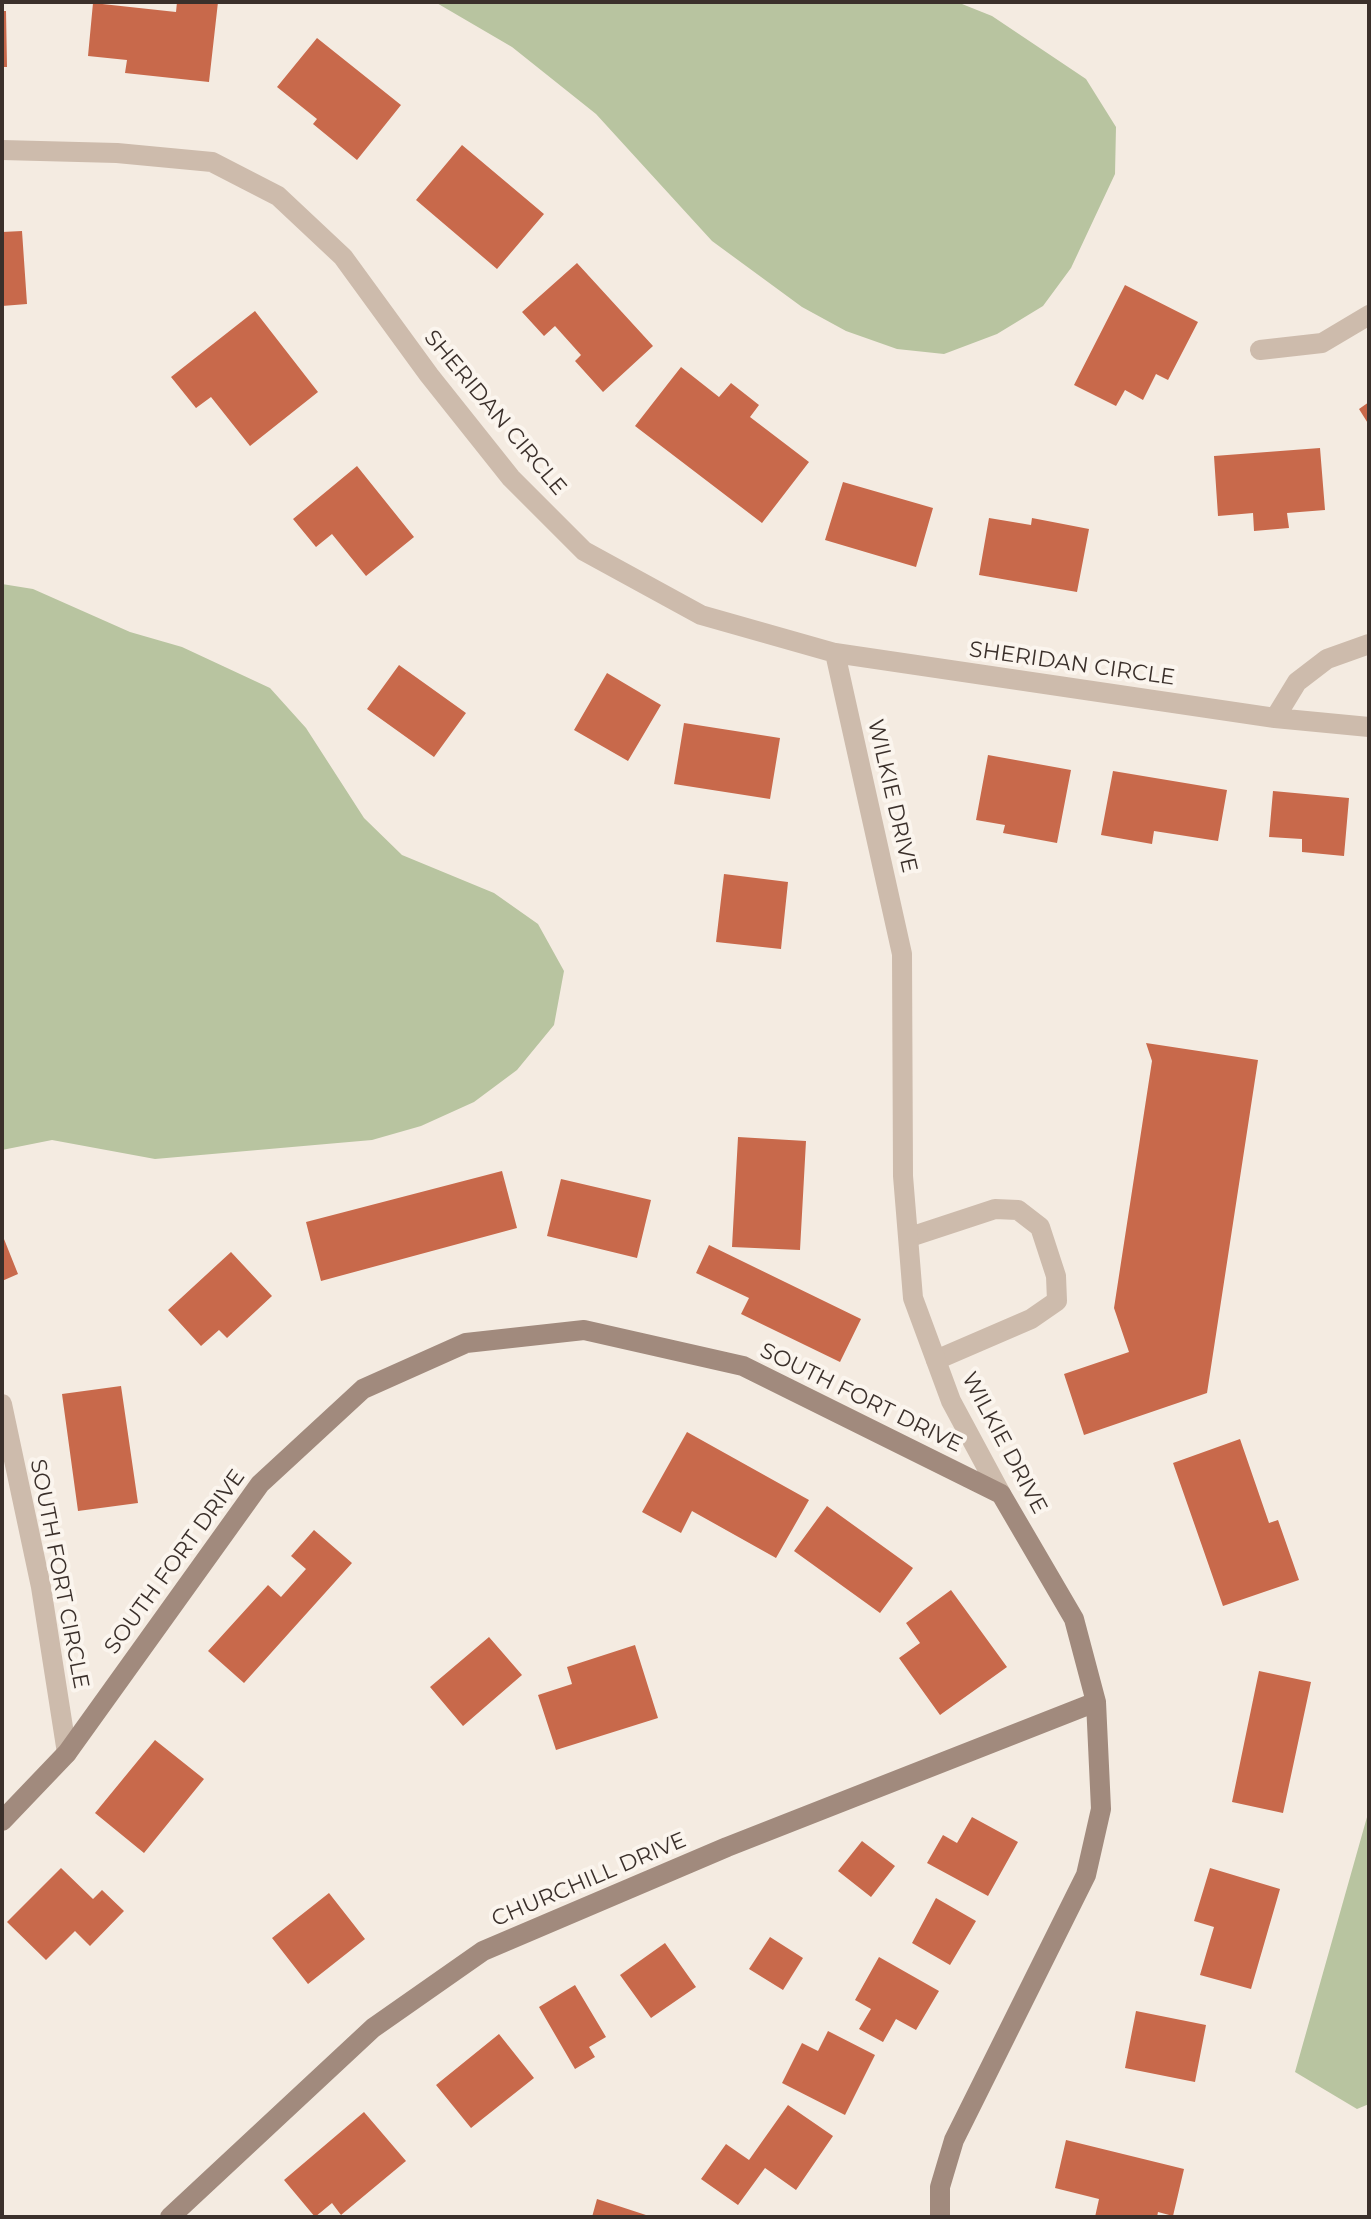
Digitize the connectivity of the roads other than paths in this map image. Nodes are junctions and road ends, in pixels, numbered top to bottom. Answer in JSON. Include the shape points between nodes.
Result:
{"nodes":[{"id":1,"x":2,"y":150,"type":"edge"},
{"id":2,"x":1369,"y":315,"type":"edge"},
{"id":3,"x":1260,"y":350,"type":"dead end"},
{"id":4,"x":1369,"y":644,"type":"edge"},
{"id":5,"x":835,"y":653,"type":"junction"},
{"id":6,"x":1275,"y":718,"type":"junction"},
{"id":7,"x":1369,"y":727,"type":"edge"},
{"id":8,"x":910,"y":1237,"type":"junction"},
{"id":9,"x":936,"y":1360,"type":"junction"},
{"id":10,"x":2,"y":1404,"type":"edge"},
{"id":11,"x":1001,"y":1494,"type":"junction"},
{"id":12,"x":1096,"y":1702,"type":"junction"},
{"id":13,"x":67,"y":1753,"type":"junction"},
{"id":14,"x":2,"y":1821,"type":"edge"},
{"id":15,"x":170,"y":2217,"type":"edge"},
{"id":16,"x":940,"y":2217,"type":"edge"}],
"edges":[{"from":1,"to":5,"type":"street","name":"SHERIDAN CIRCLE","via":[[212,162],[278,196],[343,257],[511,478],[584,551],[701,615]]},
{"from":2,"to":3,"type":"street","via":[[1322,343]]},
{"from":4,"to":6,"type":"street","via":[[1327,659],[1297,682]]},
{"from":5,"to":6,"type":"street","name":"SHERIDAN CIRCLE"},
{"from":5,"to":8,"type":"street","name":"WILKIE DRIVE","via":[[902,954],[903,1176]]},
{"from":6,"to":7,"type":"street","name":"SHERIDAN CIRCLE"},
{"from":8,"to":9,"type":"street","name":"WILKIE DRIVE","via":[[913,1298]]},
{"from":8,"to":9,"type":"street","via":[[995,1209],[1018,1210],[1040,1227],[1056,1276],[1057,1301],[1031,1319]]},
{"from":9,"to":11,"type":"street","name":"WILKIE DRIVE","via":[[951,1401]]},
{"from":10,"to":13,"type":"street","name":"SOUTH FORT CIRCLE","via":[[41,1587]]},
{"from":11,"to":12,"type":"street","name":"WILKIE DRIVE","via":[[1074,1619]]},
{"from":11,"to":13,"type":"street","name":"SOUTH FORT DRIVE","via":[[743,1366],[584,1330],[466,1343],[363,1389],[260,1484]]},
{"from":12,"to":15,"type":"street","name":"CHURCHILL DRIVE","via":[[741,1841],[483,1951],[373,2028]]},
{"from":12,"to":16,"type":"street","name":"WILKIE DRIVE","via":[[1101,1809],[1086,1875],[954,2140],[940,2187]]},
{"from":13,"to":14,"type":"street","name":"SOUTH FORT DRIVE"}]}
